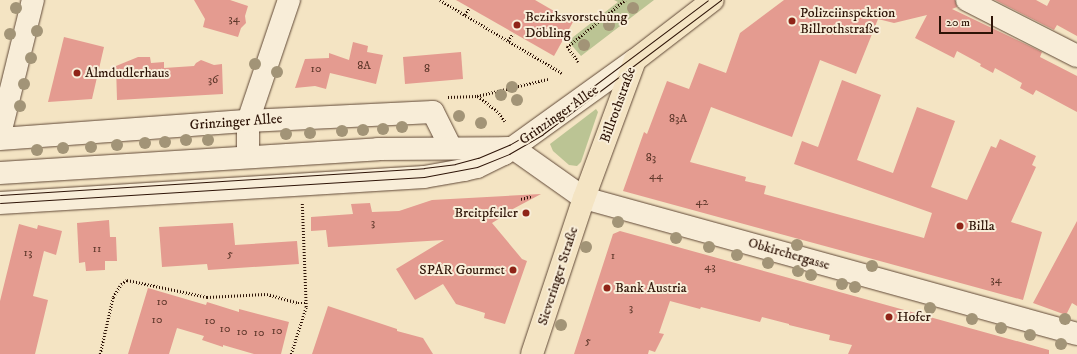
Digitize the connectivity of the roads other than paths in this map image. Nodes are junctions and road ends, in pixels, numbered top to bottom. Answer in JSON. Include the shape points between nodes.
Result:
{"nodes":[{"id":1,"x":33,"y":0,"type":"edge"},
{"id":2,"x":289,"y":0,"type":"edge"},
{"id":3,"x":713,"y":0,"type":"edge"},
{"id":4,"x":967,"y":0,"type":"edge"},
{"id":5,"x":1077,"y":56,"type":"edge"},
{"id":6,"x":635,"y":60,"type":"junction"},
{"id":7,"x":248,"y":121,"type":"junction"},
{"id":8,"x":0,"y":134,"type":"edge"},
{"id":9,"x":0,"y":139,"type":"edge"},
{"id":10,"x":451,"y":148,"type":"junction"},
{"id":11,"x":513,"y":148,"type":"junction"},
{"id":12,"x":248,"y":157,"type":"junction"},
{"id":13,"x":0,"y":174,"type":"edge"},
{"id":14,"x":584,"y":198,"type":"junction"},
{"id":15,"x":0,"y":203,"type":"edge"},
{"id":16,"x":1077,"y":334,"type":"edge"},
{"id":17,"x":532,"y":354,"type":"edge"}],
"edges":[{"from":1,"to":8,"type":"street"},
{"from":2,"to":7,"type":"street"},
{"from":3,"to":6,"type":"main road","name":"Billrothstraße"},
{"from":4,"to":5,"type":"street"},
{"from":6,"to":11,"type":"street","name":"Grinzinger Allee"},
{"from":6,"to":14,"type":"main road","name":"Billrothstraße"},
{"from":7,"to":9,"type":"street","name":"Grinzinger Allee"},
{"from":7,"to":10,"type":"street","name":"Grinzinger Allee","via":[[433,112]]},
{"from":7,"to":12,"type":"street"},
{"from":10,"to":11,"type":"street","name":"Grinzinger Allee"},
{"from":10,"to":12,"type":"street","name":"Grinzinger Allee","via":[[378,149]]},
{"from":11,"to":14,"type":"street","name":"Obkirchergasse"},
{"from":11,"to":15,"type":"street","via":[[477,167],[424,177]]},
{"from":12,"to":13,"type":"street","name":"Grinzinger Allee"},
{"from":14,"to":16,"type":"street","name":"Obkirchergasse"},
{"from":14,"to":17,"type":"main road","name":"Sieveringer Straße"}]}
